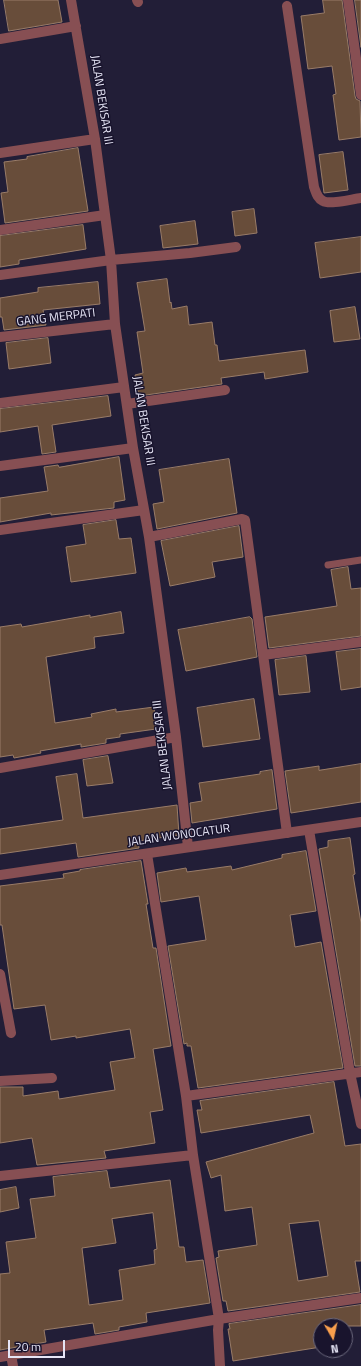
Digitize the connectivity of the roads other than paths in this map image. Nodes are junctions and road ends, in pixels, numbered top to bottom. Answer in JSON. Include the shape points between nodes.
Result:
{"nodes":[{"id":1,"x":71,"y":0,"type":"edge"},
{"id":2,"x":348,"y":0,"type":"edge"},
{"id":3,"x":287,"y":6,"type":"dead end"},
{"id":4,"x":76,"y":26,"type":"junction"},
{"id":5,"x":0,"y":38,"type":"edge"},
{"id":6,"x":361,"y":95,"type":"edge"},
{"id":7,"x":95,"y":139,"type":"junction"},
{"id":8,"x":0,"y":153,"type":"edge"},
{"id":9,"x":361,"y":198,"type":"edge"},
{"id":10,"x":105,"y":215,"type":"junction"},
{"id":11,"x":0,"y":230,"type":"edge"},
{"id":12,"x":236,"y":247,"type":"dead end"},
{"id":13,"x":111,"y":260,"type":"junction"},
{"id":14,"x":0,"y":275,"type":"edge"},
{"id":15,"x":115,"y":324,"type":"junction"},
{"id":16,"x":0,"y":337,"type":"edge"},
{"id":17,"x":124,"y":387,"type":"junction"},
{"id":18,"x":225,"y":390,"type":"dead end"},
{"id":19,"x":0,"y":403,"type":"edge"},
{"id":20,"x":127,"y":404,"type":"junction"},
{"id":21,"x":133,"y":448,"type":"junction"},
{"id":22,"x":0,"y":466,"type":"edge"},
{"id":23,"x":144,"y":510,"type":"junction"},
{"id":24,"x":0,"y":530,"type":"edge"},
{"id":25,"x":150,"y":537,"type":"junction"},
{"id":26,"x":361,"y":560,"type":"edge"},
{"id":27,"x":328,"y":565,"type":"dead end"},
{"id":28,"x":361,"y":642,"type":"edge"},
{"id":29,"x":263,"y":654,"type":"junction"},
{"id":30,"x":176,"y":737,"type":"junction"},
{"id":31,"x":0,"y":768,"type":"edge"},
{"id":32,"x":361,"y":822,"type":"edge"},
{"id":33,"x":309,"y":830,"type":"junction"},
{"id":34,"x":287,"y":833,"type":"junction"},
{"id":35,"x":188,"y":847,"type":"junction"},
{"id":36,"x":146,"y":854,"type":"junction"},
{"id":37,"x":0,"y":875,"type":"edge"},
{"id":38,"x":0,"y":974,"type":"edge"},
{"id":39,"x":10,"y":1033,"type":"dead end"},
{"id":40,"x":361,"y":1072,"type":"edge"},
{"id":41,"x":350,"y":1073,"type":"junction"},
{"id":42,"x":52,"y":1078,"type":"dead end"},
{"id":43,"x":0,"y":1081,"type":"edge"},
{"id":44,"x":186,"y":1096,"type":"junction"},
{"id":45,"x":361,"y":1124,"type":"edge"},
{"id":46,"x":193,"y":1155,"type":"junction"},
{"id":47,"x":0,"y":1176,"type":"edge"},
{"id":48,"x":361,"y":1298,"type":"edge"},
{"id":49,"x":220,"y":1318,"type":"junction"},
{"id":50,"x":11,"y":1355,"type":"junction"},
{"id":51,"x":0,"y":1356,"type":"edge"},
{"id":52,"x":12,"y":1366,"type":"edge"},
{"id":53,"x":220,"y":1366,"type":"edge"}],
"edges":[{"from":1,"to":4,"type":"street","name":"JALAN BEKISAR III"},
{"from":2,"to":6,"type":"street"},
{"from":3,"to":9,"type":"street","via":[[317,195],[322,201],[328,202]]},
{"from":4,"to":5,"type":"street"},
{"from":4,"to":7,"type":"street","name":"JALAN BEKISAR III"},
{"from":7,"to":8,"type":"street"},
{"from":7,"to":10,"type":"street","name":"JALAN BEKISAR III"},
{"from":10,"to":11,"type":"street"},
{"from":10,"to":13,"type":"street","name":"JALAN BEKISAR III"},
{"from":12,"to":13,"type":"street"},
{"from":13,"to":14,"type":"street"},
{"from":13,"to":15,"type":"street","name":"JALAN BEKISAR III"},
{"from":15,"to":16,"type":"street","name":"GANG MERPATI"},
{"from":15,"to":17,"type":"street","name":"JALAN BEKISAR III"},
{"from":17,"to":19,"type":"street"},
{"from":17,"to":20,"type":"street","name":"JALAN BEKISAR III"},
{"from":18,"to":20,"type":"street"},
{"from":20,"to":21,"type":"street","name":"JALAN BEKISAR III"},
{"from":21,"to":22,"type":"street"},
{"from":21,"to":23,"type":"street","name":"JALAN BEKISAR III"},
{"from":23,"to":24,"type":"street"},
{"from":23,"to":25,"type":"street","name":"JALAN BEKISAR III"},
{"from":25,"to":29,"type":"street","via":[[245,520]]},
{"from":25,"to":30,"type":"street","name":"JALAN BEKISAR III"},
{"from":26,"to":27,"type":"lane"},
{"from":28,"to":29,"type":"street"},
{"from":29,"to":34,"type":"street"},
{"from":30,"to":31,"type":"street"},
{"from":30,"to":35,"type":"street","name":"JALAN BEKISAR III"},
{"from":32,"to":33,"type":"street","name":"JALAN WONOCATUR"},
{"from":33,"to":34,"type":"street","name":"JALAN WONOCATUR"},
{"from":33,"to":41,"type":"street"},
{"from":34,"to":35,"type":"street","name":"JALAN WONOCATUR"},
{"from":35,"to":36,"type":"street","name":"JALAN WONOCATUR"},
{"from":36,"to":37,"type":"street","name":"JALAN WONOCATUR"},
{"from":36,"to":44,"type":"street"},
{"from":38,"to":39,"type":"street"},
{"from":40,"to":41,"type":"street"},
{"from":41,"to":44,"type":"street"},
{"from":41,"to":45,"type":"street"},
{"from":42,"to":43,"type":"street"},
{"from":44,"to":46,"type":"street"},
{"from":46,"to":47,"type":"street"},
{"from":46,"to":49,"type":"street"},
{"from":48,"to":49,"type":"street"},
{"from":49,"to":50,"type":"street"},
{"from":49,"to":53,"type":"street"},
{"from":50,"to":51,"type":"street"},
{"from":50,"to":52,"type":"street"}]}
